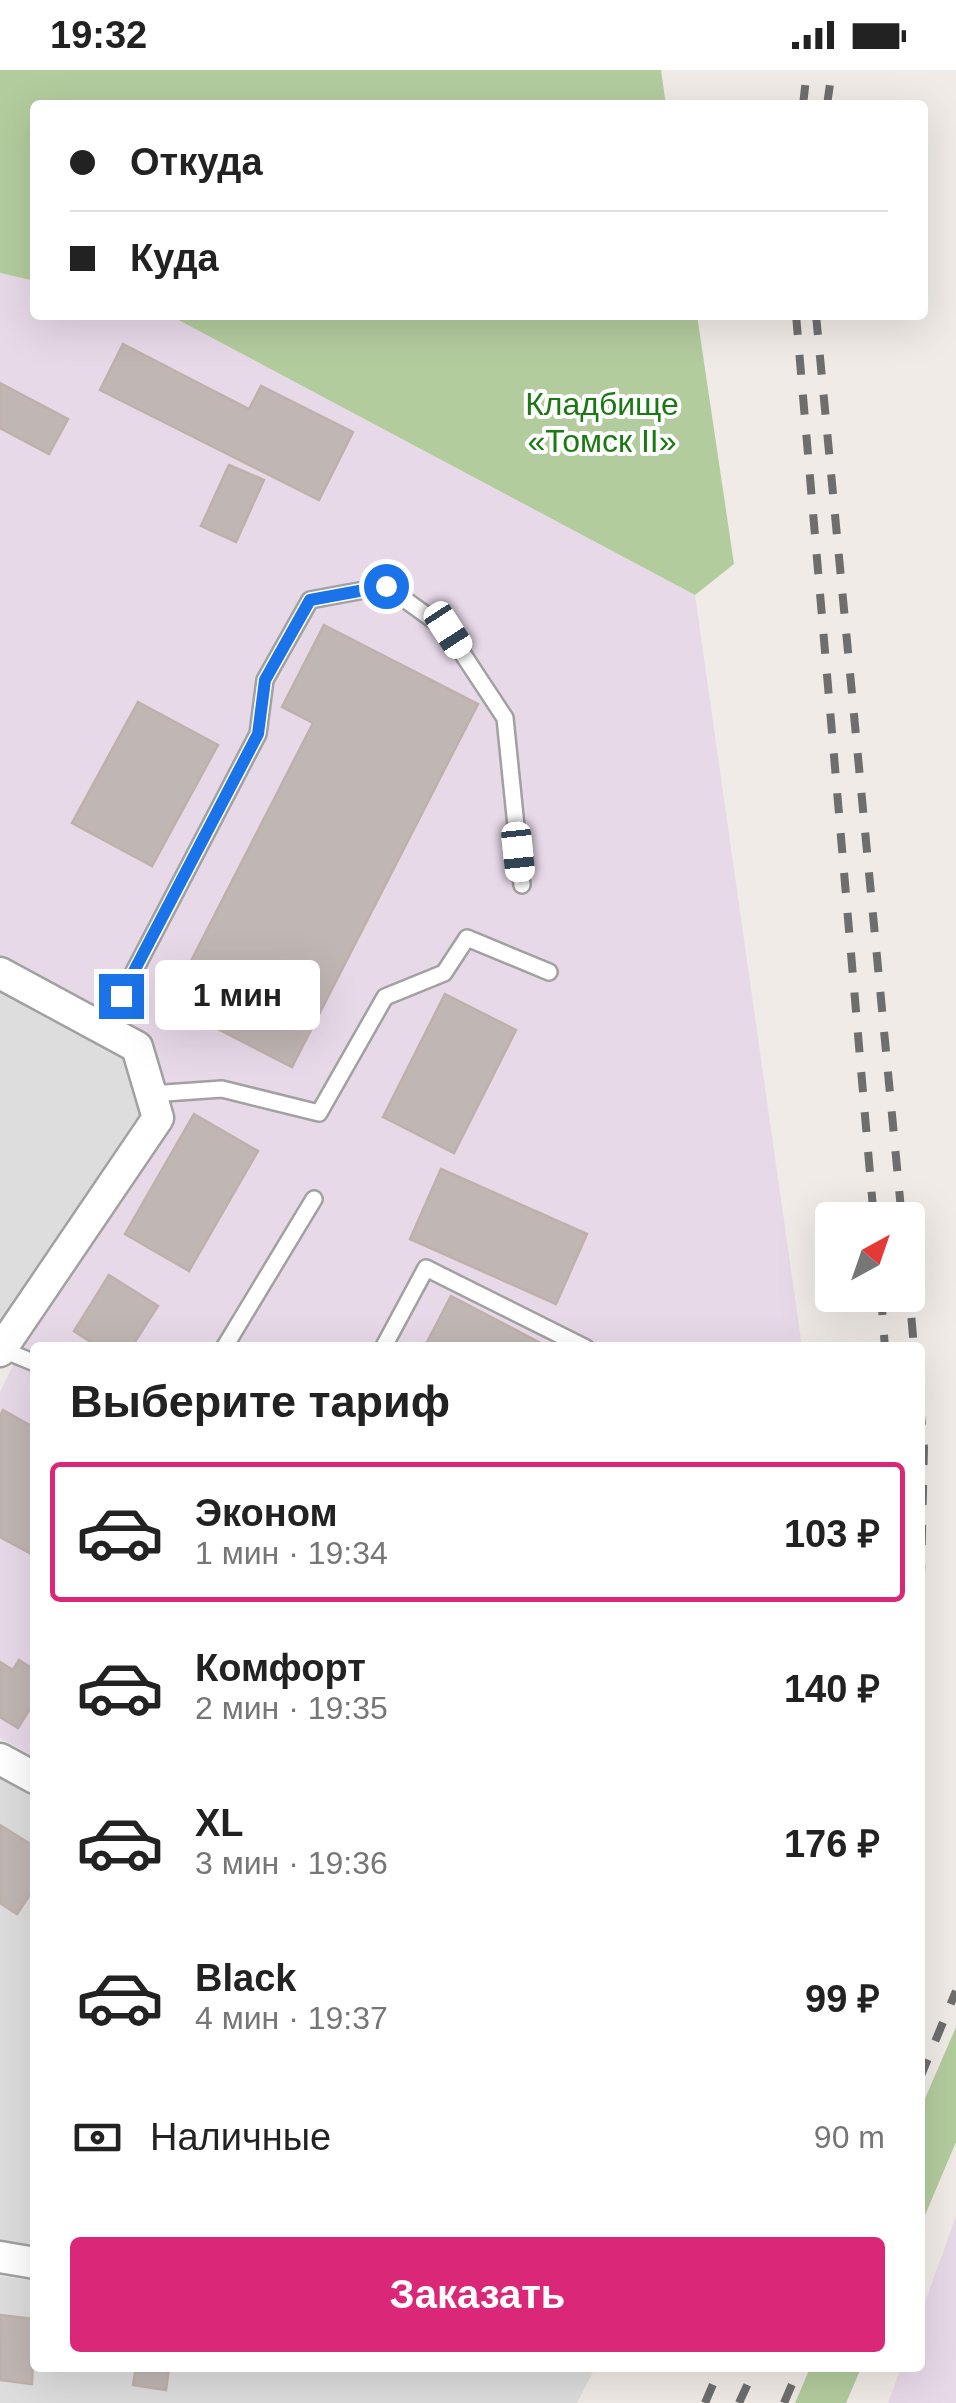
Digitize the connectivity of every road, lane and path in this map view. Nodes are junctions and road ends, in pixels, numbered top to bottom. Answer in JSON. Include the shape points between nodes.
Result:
{"nodes":[{"id":1,"x":522,"y":885,"type":"dead end"},
{"id":2,"x":549,"y":972,"type":"dead end"},
{"id":3,"x":0,"y":973,"type":"edge"},
{"id":4,"x":104,"y":1029,"type":"junction"},
{"id":5,"x":155,"y":1106,"type":"junction"},
{"id":6,"x":314,"y":1199,"type":"dead end"},
{"id":7,"x":228,"y":1342,"type":"edge"},
{"id":8,"x":386,"y":1342,"type":"edge"},
{"id":9,"x":574,"y":1342,"type":"edge"},
{"id":10,"x":0,"y":1349,"type":"edge"},
{"id":11,"x":30,"y":1361,"type":"edge"},
{"id":12,"x":0,"y":1759,"type":"edge"},
{"id":13,"x":30,"y":1775,"type":"edge"},
{"id":14,"x":0,"y":2258,"type":"edge"},
{"id":15,"x":30,"y":2262,"type":"edge"}],
"edges":[{"from":1,"to":4,"type":"lane","via":[[504,718],[448,630],[386,586],[310,600],[265,680],[258,734]]},
{"from":2,"to":5,"type":"lane","via":[[468,938],[444,973],[384,997],[320,1114],[222,1089]]},
{"from":3,"to":4,"type":"street"},
{"from":4,"to":5,"type":"street","via":[[137,1047]]},
{"from":5,"to":10,"type":"street"},
{"from":6,"to":7,"type":"lane"},
{"from":8,"to":9,"type":"lane","via":[[426,1268]]},
{"from":10,"to":11,"type":"lane"},
{"from":12,"to":13,"type":"street"},
{"from":14,"to":15,"type":"street"}]}
